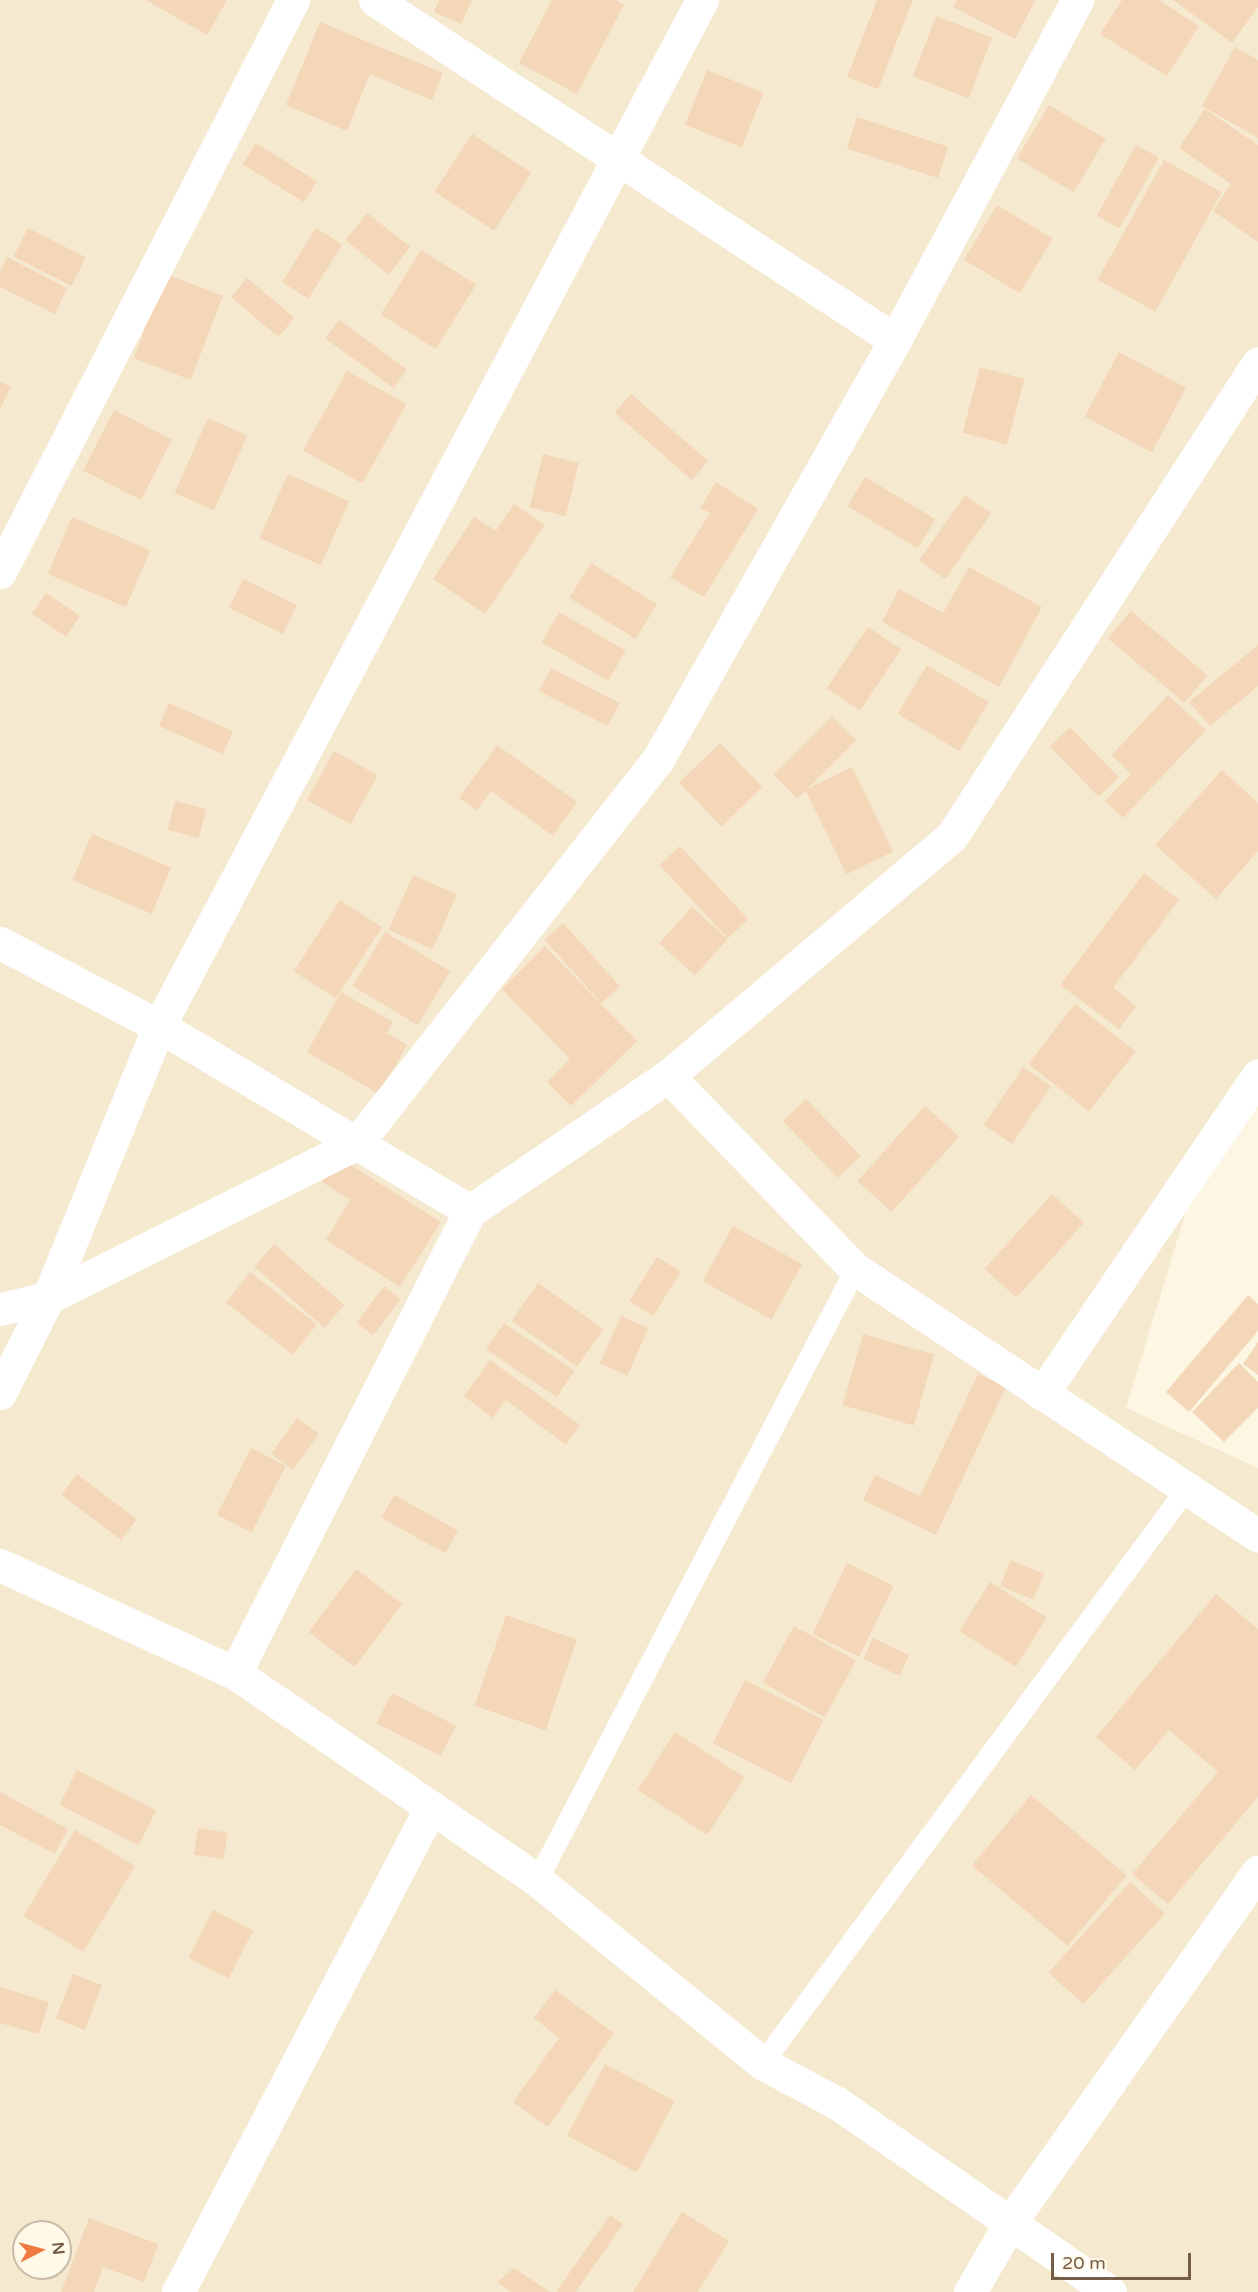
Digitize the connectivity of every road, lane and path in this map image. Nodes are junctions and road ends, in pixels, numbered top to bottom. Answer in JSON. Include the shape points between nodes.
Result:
{"nodes":[{"id":1,"x":293,"y":0,"type":"edge"},
{"id":2,"x":375,"y":0,"type":"edge"},
{"id":3,"x":702,"y":0,"type":"edge"},
{"id":4,"x":1077,"y":0,"type":"edge"},
{"id":5,"x":618,"y":160,"type":"junction"},
{"id":6,"x":895,"y":340,"type":"junction"},
{"id":7,"x":1258,"y":363,"type":"edge"},
{"id":8,"x":0,"y":572,"type":"edge"},
{"id":9,"x":0,"y":944,"type":"edge"},
{"id":10,"x":159,"y":1026,"type":"junction"},
{"id":11,"x":1258,"y":1075,"type":"edge"},
{"id":12,"x":668,"y":1076,"type":"junction"},
{"id":13,"x":357,"y":1143,"type":"junction"},
{"id":14,"x":470,"y":1211,"type":"junction"},
{"id":15,"x":855,"y":1269,"type":"junction"},
{"id":16,"x":0,"y":1294,"type":"edge"},
{"id":17,"x":48,"y":1298,"type":"junction"},
{"id":18,"x":0,"y":1308,"type":"edge"},
{"id":19,"x":0,"y":1393,"type":"edge"},
{"id":20,"x":1042,"y":1394,"type":"junction"},
{"id":21,"x":1186,"y":1490,"type":"junction"},
{"id":22,"x":1258,"y":1536,"type":"edge"},
{"id":23,"x":0,"y":1565,"type":"edge"},
{"id":24,"x":235,"y":1673,"type":"junction"},
{"id":25,"x":430,"y":1809,"type":"junction"},
{"id":26,"x":1258,"y":1872,"type":"edge"},
{"id":27,"x":537,"y":1880,"type":"junction"},
{"id":28,"x":762,"y":2063,"type":"junction"},
{"id":29,"x":1010,"y":2223,"type":"junction"},
{"id":30,"x":178,"y":2292,"type":"edge"},
{"id":31,"x":970,"y":2292,"type":"edge"},
{"id":32,"x":1110,"y":2292,"type":"edge"}],
"edges":[{"from":1,"to":8,"type":"street"},
{"from":2,"to":5,"type":"street"},
{"from":3,"to":5,"type":"street"},
{"from":4,"to":6,"type":"street"},
{"from":5,"to":6,"type":"street"},
{"from":5,"to":10,"type":"street"},
{"from":6,"to":13,"type":"street","via":[[657,761]]},
{"from":7,"to":12,"type":"street","via":[[952,836]]},
{"from":9,"to":10,"type":"street"},
{"from":10,"to":13,"type":"street"},
{"from":10,"to":17,"type":"street"},
{"from":11,"to":20,"type":"street"},
{"from":12,"to":14,"type":"street"},
{"from":12,"to":15,"type":"street"},
{"from":13,"to":14,"type":"street"},
{"from":13,"to":17,"type":"street"},
{"from":14,"to":24,"type":"street"},
{"from":15,"to":20,"type":"street"},
{"from":15,"to":27,"type":"lane"},
{"from":16,"to":17,"type":"lane"},
{"from":17,"to":18,"type":"street"},
{"from":17,"to":19,"type":"street"},
{"from":20,"to":21,"type":"street"},
{"from":21,"to":22,"type":"street"},
{"from":21,"to":28,"type":"lane"},
{"from":23,"to":24,"type":"street"},
{"from":24,"to":25,"type":"street"},
{"from":25,"to":27,"type":"street"},
{"from":25,"to":30,"type":"street"},
{"from":26,"to":29,"type":"street"},
{"from":27,"to":28,"type":"street"},
{"from":28,"to":29,"type":"street","via":[[837,2103]]},
{"from":29,"to":31,"type":"street"},
{"from":29,"to":32,"type":"street"}]}
